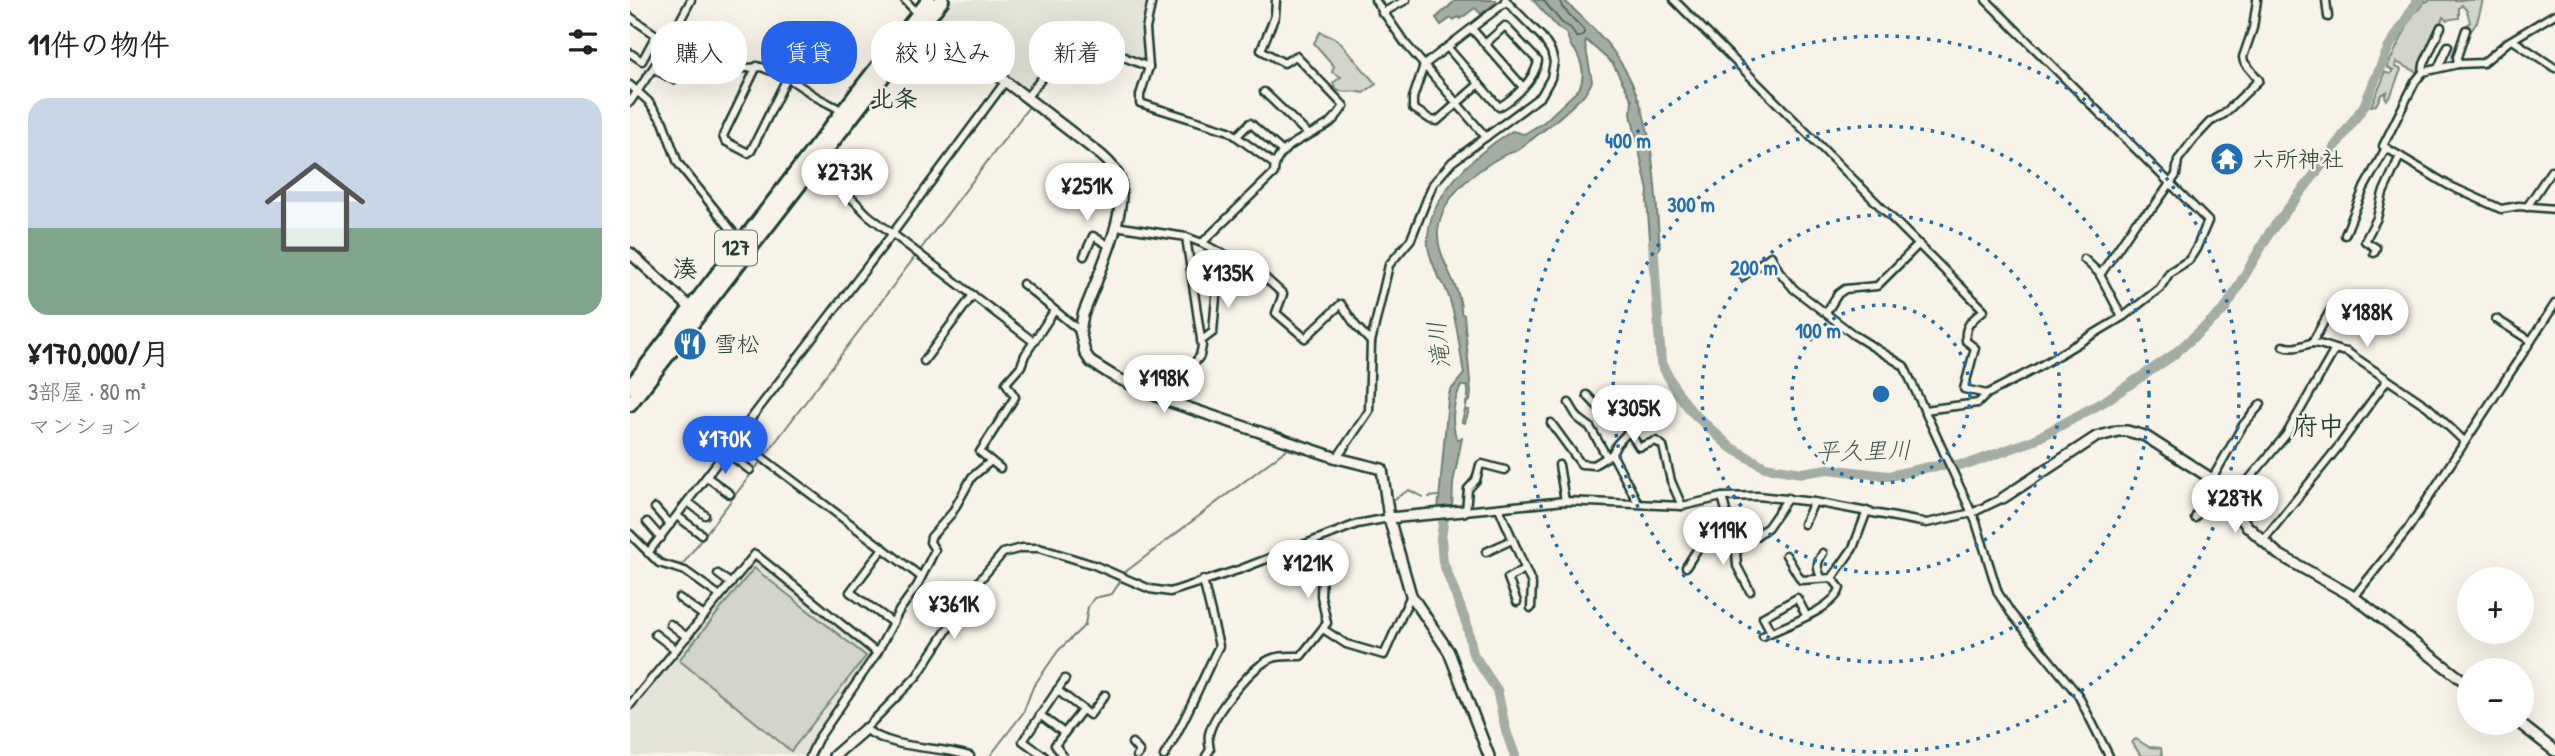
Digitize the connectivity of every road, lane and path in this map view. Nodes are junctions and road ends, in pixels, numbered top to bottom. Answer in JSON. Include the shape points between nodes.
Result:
{"nodes":[{"id":1,"x":691,"y":0,"type":"edge"},
{"id":2,"x":905,"y":0,"type":"edge"},
{"id":3,"x":929,"y":0,"type":"edge"},
{"id":4,"x":942,"y":0,"type":"edge"},
{"id":5,"x":1152,"y":0,"type":"edge"},
{"id":6,"x":1276,"y":0,"type":"edge"},
{"id":7,"x":1375,"y":0,"type":"edge"},
{"id":8,"x":1406,"y":0,"type":"edge"},
{"id":9,"x":1674,"y":0,"type":"edge"},
{"id":10,"x":1986,"y":0,"type":"edge"},
{"id":11,"x":2258,"y":0,"type":"edge"},
{"id":12,"x":2325,"y":0,"type":"edge"},
{"id":13,"x":1506,"y":1,"type":"edge"},
{"id":14,"x":1382,"y":13,"type":"junction"},
{"id":15,"x":2555,"y":14,"type":"edge"},
{"id":16,"x":630,"y":16,"type":"edge"},
{"id":17,"x":922,"y":17,"type":"junction"},
{"id":18,"x":2328,"y":17,"type":"dead end"},
{"id":19,"x":679,"y":21,"type":"edge"},
{"id":20,"x":927,"y":21,"type":"edge"},
{"id":21,"x":2441,"y":27,"type":"dead end"},
{"id":22,"x":1472,"y":29,"type":"junction"},
{"id":23,"x":2466,"y":30,"type":"dead end"},
{"id":24,"x":2514,"y":41,"type":"junction"},
{"id":25,"x":1485,"y":44,"type":"junction"},
{"id":26,"x":2448,"y":46,"type":"dead end"},
{"id":27,"x":1448,"y":48,"type":"junction"},
{"id":28,"x":630,"y":54,"type":"edge"},
{"id":29,"x":2458,"y":64,"type":"junction"},
{"id":30,"x":1424,"y":65,"type":"junction"},
{"id":31,"x":757,"y":66,"type":"junction"},
{"id":32,"x":747,"y":67,"type":"edge"},
{"id":33,"x":1149,"y":67,"type":"junction"},
{"id":34,"x":761,"y":68,"type":"edge"},
{"id":35,"x":2438,"y":68,"type":"junction"},
{"id":36,"x":2555,"y":68,"type":"edge"},
{"id":37,"x":651,"y":72,"type":"edge"},
{"id":38,"x":2423,"y":72,"type":"junction"},
{"id":39,"x":784,"y":84,"type":"edge"},
{"id":40,"x":796,"y":84,"type":"edge"},
{"id":41,"x":1005,"y":84,"type":"edge"},
{"id":42,"x":1008,"y":84,"type":"edge"},
{"id":43,"x":1479,"y":84,"type":"junction"},
{"id":44,"x":630,"y":85,"type":"edge"},
{"id":45,"x":1523,"y":87,"type":"junction"},
{"id":46,"x":637,"y":90,"type":"junction"},
{"id":47,"x":1264,"y":92,"type":"dead end"},
{"id":48,"x":1026,"y":99,"type":"junction"},
{"id":49,"x":630,"y":102,"type":"edge"},
{"id":50,"x":1457,"y":104,"type":"junction"},
{"id":51,"x":843,"y":111,"type":"junction"},
{"id":52,"x":1309,"y":135,"type":"junction"},
{"id":53,"x":1237,"y":136,"type":"junction"},
{"id":54,"x":1486,"y":137,"type":"junction"},
{"id":55,"x":2386,"y":148,"type":"junction"},
{"id":56,"x":1283,"y":152,"type":"junction"},
{"id":57,"x":2400,"y":156,"type":"junction"},
{"id":58,"x":816,"y":162,"type":"junction"},
{"id":59,"x":1274,"y":164,"type":"junction"},
{"id":60,"x":2550,"y":171,"type":"dead end"},
{"id":61,"x":2169,"y":184,"type":"junction"},
{"id":62,"x":2527,"y":207,"type":"junction"},
{"id":63,"x":2555,"y":209,"type":"edge"},
{"id":64,"x":1115,"y":226,"type":"junction"},
{"id":65,"x":893,"y":233,"type":"junction"},
{"id":66,"x":2345,"y":235,"type":"dead end"},
{"id":67,"x":1186,"y":237,"type":"junction"},
{"id":68,"x":741,"y":242,"type":"junction"},
{"id":69,"x":1202,"y":243,"type":"junction"},
{"id":70,"x":1919,"y":244,"type":"junction"},
{"id":71,"x":1108,"y":245,"type":"junction"},
{"id":72,"x":630,"y":253,"type":"edge"},
{"id":73,"x":2374,"y":253,"type":"dead end"},
{"id":74,"x":1084,"y":256,"type":"dead end"},
{"id":75,"x":1229,"y":259,"type":"junction"},
{"id":76,"x":2084,"y":259,"type":"dead end"},
{"id":77,"x":2100,"y":275,"type":"junction"},
{"id":78,"x":1743,"y":276,"type":"dead end"},
{"id":79,"x":1023,"y":284,"type":"dead end"},
{"id":80,"x":973,"y":295,"type":"junction"},
{"id":81,"x":2555,"y":304,"type":"edge"},
{"id":82,"x":1054,"y":311,"type":"junction"},
{"id":83,"x":2330,"y":311,"type":"dead end"},
{"id":84,"x":694,"y":312,"type":"junction"},
{"id":85,"x":1826,"y":313,"type":"junction"},
{"id":86,"x":2122,"y":317,"type":"junction"},
{"id":87,"x":2496,"y":319,"type":"dead end"},
{"id":88,"x":1080,"y":331,"type":"junction"},
{"id":89,"x":1202,"y":341,"type":"junction"},
{"id":90,"x":2531,"y":341,"type":"junction"},
{"id":91,"x":1034,"y":342,"type":"junction"},
{"id":92,"x":1371,"y":342,"type":"junction"},
{"id":93,"x":2312,"y":343,"type":"junction"},
{"id":94,"x":2283,"y":346,"type":"dead end"},
{"id":95,"x":2334,"y":351,"type":"junction"},
{"id":96,"x":924,"y":361,"type":"dead end"},
{"id":97,"x":2387,"y":380,"type":"junction"},
{"id":98,"x":630,"y":387,"type":"edge"},
{"id":99,"x":1987,"y":394,"type":"junction"},
{"id":100,"x":1587,"y":395,"type":"dead end"},
{"id":101,"x":1165,"y":400,"type":"junction"},
{"id":102,"x":1569,"y":402,"type":"dead end"},
{"id":103,"x":630,"y":404,"type":"edge"},
{"id":104,"x":2261,"y":404,"type":"dead end"},
{"id":105,"x":1924,"y":410,"type":"junction"},
{"id":106,"x":1551,"y":423,"type":"dead end"},
{"id":107,"x":1629,"y":431,"type":"junction"},
{"id":108,"x":736,"y":438,"type":"junction"},
{"id":109,"x":2464,"y":441,"type":"junction"},
{"id":110,"x":726,"y":452,"type":"junction"},
{"id":111,"x":1609,"y":456,"type":"junction"},
{"id":112,"x":1337,"y":458,"type":"junction"},
{"id":113,"x":990,"y":461,"type":"junction"},
{"id":114,"x":1559,"y":464,"type":"dead end"},
{"id":115,"x":1000,"y":468,"type":"dead end"},
{"id":116,"x":750,"y":470,"type":"dead end"},
{"id":117,"x":1505,"y":470,"type":"dead end"},
{"id":118,"x":707,"y":477,"type":"junction"},
{"id":119,"x":2213,"y":480,"type":"junction"},
{"id":120,"x":730,"y":494,"type":"dead end"},
{"id":121,"x":1722,"y":497,"type":"junction"},
{"id":122,"x":1788,"y":498,"type":"junction"},
{"id":123,"x":2003,"y":498,"type":"joint"},
{"id":124,"x":1564,"y":501,"type":"junction"},
{"id":125,"x":2231,"y":501,"type":"junction"},
{"id":126,"x":688,"y":502,"type":"junction"},
{"id":127,"x":1814,"y":502,"type":"junction"},
{"id":128,"x":1638,"y":503,"type":"junction"},
{"id":129,"x":1682,"y":506,"type":"junction"},
{"id":130,"x":654,"y":508,"type":"dead end"},
{"id":131,"x":1499,"y":508,"type":"junction"},
{"id":132,"x":1465,"y":511,"type":"junction"},
{"id":133,"x":1867,"y":511,"type":"junction"},
{"id":134,"x":1972,"y":513,"type":"junction"},
{"id":135,"x":705,"y":515,"type":"dead end"},
{"id":136,"x":677,"y":516,"type":"junction"},
{"id":137,"x":2195,"y":517,"type":"dead end"},
{"id":138,"x":1389,"y":519,"type":"junction"},
{"id":139,"x":647,"y":522,"type":"dead end"},
{"id":140,"x":1804,"y":524,"type":"dead end"},
{"id":141,"x":670,"y":525,"type":"junction"},
{"id":142,"x":1711,"y":533,"type":"junction"},
{"id":143,"x":630,"y":534,"type":"edge"},
{"id":144,"x":701,"y":534,"type":"dead end"},
{"id":145,"x":661,"y":538,"type":"junction"},
{"id":146,"x":1512,"y":540,"type":"junction"},
{"id":147,"x":1314,"y":541,"type":"junction"},
{"id":148,"x":2262,"y":542,"type":"junction"},
{"id":149,"x":883,"y":548,"type":"junction"},
{"id":150,"x":1736,"y":551,"type":"junction"},
{"id":151,"x":1486,"y":552,"type":"dead end"},
{"id":152,"x":648,"y":553,"type":"junction"},
{"id":153,"x":1823,"y":553,"type":"dead end"},
{"id":154,"x":1786,"y":555,"type":"dead end"},
{"id":155,"x":1686,"y":567,"type":"dead end"},
{"id":156,"x":1525,"y":569,"type":"junction"},
{"id":157,"x":718,"y":574,"type":"dead end"},
{"id":158,"x":920,"y":576,"type":"junction"},
{"id":159,"x":1821,"y":577,"type":"junction"},
{"id":160,"x":1832,"y":578,"type":"junction"},
{"id":161,"x":1203,"y":580,"type":"junction"},
{"id":162,"x":731,"y":584,"type":"junction"},
{"id":163,"x":1749,"y":591,"type":"dead end"},
{"id":164,"x":1411,"y":595,"type":"junction"},
{"id":165,"x":720,"y":596,"type":"junction"},
{"id":166,"x":2354,"y":597,"type":"junction"},
{"id":167,"x":679,"y":598,"type":"dead end"},
{"id":168,"x":1517,"y":602,"type":"dead end"},
{"id":169,"x":1531,"y":608,"type":"dead end"},
{"id":170,"x":1806,"y":615,"type":"junction"},
{"id":171,"x":704,"y":616,"type":"junction"},
{"id":172,"x":893,"y":623,"type":"junction"},
{"id":173,"x":670,"y":624,"type":"dead end"},
{"id":174,"x":1323,"y":629,"type":"junction"},
{"id":175,"x":1771,"y":632,"type":"junction"},
{"id":176,"x":655,"y":634,"type":"dead end"},
{"id":177,"x":1763,"y":636,"type":"dead end"},
{"id":178,"x":687,"y":637,"type":"junction"},
{"id":179,"x":676,"y":650,"type":"junction"},
{"id":180,"x":877,"y":653,"type":"junction"},
{"id":181,"x":2457,"y":676,"type":"edge"},
{"id":182,"x":1065,"y":679,"type":"dead end"},
{"id":183,"x":1057,"y":690,"type":"junction"},
{"id":184,"x":1105,"y":695,"type":"dead end"},
{"id":185,"x":630,"y":705,"type":"edge"},
{"id":186,"x":1083,"y":709,"type":"junction"},
{"id":187,"x":1040,"y":715,"type":"junction"},
{"id":188,"x":865,"y":729,"type":"junction"},
{"id":189,"x":1064,"y":733,"type":"junction"},
{"id":190,"x":2534,"y":735,"type":"edge"},
{"id":191,"x":1132,"y":743,"type":"dead end"},
{"id":192,"x":2555,"y":751,"type":"edge"},
{"id":193,"x":810,"y":756,"type":"edge"},
{"id":194,"x":834,"y":756,"type":"edge"},
{"id":195,"x":970,"y":756,"type":"edge"},
{"id":196,"x":1044,"y":756,"type":"edge"},
{"id":197,"x":1063,"y":756,"type":"edge"},
{"id":198,"x":1137,"y":756,"type":"edge"},
{"id":199,"x":1164,"y":756,"type":"edge"},
{"id":200,"x":1206,"y":756,"type":"edge"},
{"id":201,"x":1489,"y":756,"type":"edge"},
{"id":202,"x":2109,"y":756,"type":"edge"}],
"edges":[{"from":1,"to":19,"type":"street"},
{"from":2,"to":17,"type":"street"},
{"from":3,"to":17,"type":"highway","number":"127"},
{"from":4,"to":17,"type":"highway","number":"127"},
{"from":5,"to":33,"type":"street","via":[[1146,29]]},
{"from":6,"to":52,"type":"street","via":[[1275,16],[1261,50],[1284,64],[1296,56],[1344,106],[1332,122]]},
{"from":7,"to":14,"type":"street"},
{"from":8,"to":14,"type":"street"},
{"from":9,"to":70,"type":"street"},
{"from":10,"to":61,"type":"street"},
{"from":11,"to":61,"type":"street","via":[[2243,57],[2259,79],[2194,139],[2178,160]]},
{"from":12,"to":18,"type":"street"},
{"from":13,"to":22,"type":"street"},
{"from":13,"to":54,"type":"street","via":[[1542,37],[1554,62],[1541,96]]},
{"from":14,"to":30,"type":"street"},
{"from":15,"to":24,"type":"street"},
{"from":16,"to":28,"type":"street","via":[[656,35],[642,61]]},
{"from":17,"to":20,"type":"street"},
{"from":17,"to":51,"type":"highway","number":"127"},
{"from":17,"to":58,"type":"highway","number":"127"},
{"from":21,"to":38,"type":"street"},
{"from":22,"to":25,"type":"street"},
{"from":22,"to":27,"type":"street"},
{"from":23,"to":29,"type":"street"},
{"from":24,"to":29,"type":"street","via":[[2483,63]]},
{"from":24,"to":36,"type":"street"},
{"from":25,"to":45,"type":"street"},
{"from":25,"to":45,"type":"street","via":[[1505,26],[1538,61]]},
{"from":26,"to":35,"type":"street"},
{"from":27,"to":30,"type":"street"},
{"from":27,"to":43,"type":"street"},
{"from":29,"to":35,"type":"street"},
{"from":30,"to":50,"type":"street"},
{"from":30,"to":50,"type":"street","via":[[1413,108],[1437,121]]},
{"from":31,"to":32,"type":"street"},
{"from":31,"to":34,"type":"street"},
{"from":31,"to":39,"type":"street","via":[[723,136],[725,141],[751,151]]},
{"from":33,"to":48,"type":"street","via":[[1126,58],[1088,29],[1081,30]]},
{"from":33,"to":53,"type":"street","via":[[1140,103]]},
{"from":35,"to":38,"type":"street"},
{"from":37,"to":46,"type":"street"},
{"from":38,"to":55,"type":"street","via":[[2383,146]]},
{"from":40,"to":51,"type":"street"},
{"from":41,"to":65,"type":"street"},
{"from":42,"to":48,"type":"street"},
{"from":43,"to":45,"type":"street","via":[[1499,107]]},
{"from":43,"to":50,"type":"street"},
{"from":44,"to":46,"type":"street"},
{"from":46,"to":49,"type":"street"},
{"from":46,"to":68,"type":"street","via":[[663,122],[678,163]]},
{"from":47,"to":52,"type":"street"},
{"from":48,"to":64,"type":"street","via":[[1101,155],[1115,171],[1121,194]]},
{"from":50,"to":54,"type":"street"},
{"from":51,"to":68,"type":"highway","number":"127"},
{"from":52,"to":56,"type":"street"},
{"from":53,"to":56,"type":"street","via":[[1250,123]]},
{"from":53,"to":59,"type":"street"},
{"from":54,"to":92,"type":"street","via":[[1452,162],[1433,184],[1411,239],[1389,265]]},
{"from":55,"to":57,"type":"street"},
{"from":55,"to":66,"type":"street"},
{"from":56,"to":59,"type":"street"},
{"from":57,"to":62,"type":"street","via":[[2501,209]]},
{"from":57,"to":73,"type":"street","via":[[2365,241],[2376,248]]},
{"from":58,"to":65,"type":"street"},
{"from":58,"to":84,"type":"highway","number":"127"},
{"from":59,"to":69,"type":"street","via":[[1274,173]]},
{"from":60,"to":62,"type":"street"},
{"from":61,"to":77,"type":"street"},
{"from":61,"to":86,"type":"street","via":[[2208,221],[2189,260]]},
{"from":62,"to":63,"type":"street"},
{"from":64,"to":67,"type":"street"},
{"from":64,"to":71,"type":"street"},
{"from":65,"to":80,"type":"street"},
{"from":65,"to":108,"type":"street"},
{"from":67,"to":69,"type":"street"},
{"from":67,"to":89,"type":"street"},
{"from":68,"to":84,"type":"highway","number":"127"},
{"from":69,"to":75,"type":"street"},
{"from":70,"to":85,"type":"street","via":[[1877,286],[1845,289]]},
{"from":70,"to":99,"type":"street","via":[[1984,310],[1966,329],[1966,341],[1975,348],[1964,389]]},
{"from":71,"to":74,"type":"street","via":[[1093,236]]},
{"from":71,"to":88,"type":"street"},
{"from":72,"to":84,"type":"street"},
{"from":75,"to":89,"type":"street","via":[[1217,285],[1213,332]]},
{"from":75,"to":92,"type":"street","via":[[1262,275],[1282,292],[1276,313],[1305,338],[1341,304]]},
{"from":76,"to":77,"type":"street"},
{"from":77,"to":86,"type":"street"},
{"from":78,"to":85,"type":"street","via":[[1771,256],[1794,289]]},
{"from":79,"to":82,"type":"street"},
{"from":80,"to":91,"type":"street"},
{"from":80,"to":96,"type":"street"},
{"from":81,"to":90,"type":"street"},
{"from":82,"to":88,"type":"street"},
{"from":82,"to":91,"type":"street"},
{"from":83,"to":93,"type":"street"},
{"from":84,"to":98,"type":"highway","number":"127"},
{"from":84,"to":103,"type":"highway","number":"127"},
{"from":85,"to":105,"type":"street","via":[[1904,366]]},
{"from":86,"to":99,"type":"street"},
{"from":87,"to":90,"type":"street"},
{"from":88,"to":101,"type":"street","via":[[1090,362]]},
{"from":89,"to":101,"type":"street","via":[[1200,356]]},
{"from":90,"to":109,"type":"street"},
{"from":91,"to":113,"type":"street","via":[[1006,383],[1015,397],[979,452]]},
{"from":92,"to":112,"type":"street","via":[[1369,411]]},
{"from":93,"to":94,"type":"street"},
{"from":93,"to":95,"type":"street"},
{"from":95,"to":97,"type":"street","via":[[2347,352]]},
{"from":95,"to":125,"type":"street","via":[[2286,435]]},
{"from":97,"to":109,"type":"street","via":[[2428,407]]},
{"from":97,"to":148,"type":"street"},
{"from":99,"to":105,"type":"street","via":[[1978,403]]},
{"from":100,"to":107,"type":"street","via":[[1599,408],[1622,397],[1635,422]]},
{"from":101,"to":112,"type":"street"},
{"from":102,"to":111,"type":"street"},
{"from":104,"to":119,"type":"street","via":[[2242,425]]},
{"from":105,"to":134,"type":"street"},
{"from":106,"to":111,"type":"street","via":[[1581,464],[1594,465]]},
{"from":107,"to":111,"type":"street"},
{"from":107,"to":129,"type":"street","via":[[1639,447],[1656,441],[1663,446]]},
{"from":108,"to":110,"type":"street"},
{"from":108,"to":149,"type":"street"},
{"from":109,"to":166,"type":"street","via":[[2408,529]]},
{"from":110,"to":116,"type":"street"},
{"from":110,"to":118,"type":"street"},
{"from":111,"to":128,"type":"street"},
{"from":112,"to":138,"type":"street","via":[[1382,470]]},
{"from":113,"to":115,"type":"street"},
{"from":113,"to":158,"type":"street","via":[[972,477],[952,513],[931,537],[935,550]]},
{"from":114,"to":124,"type":"street"},
{"from":117,"to":132,"type":"street","via":[[1479,465],[1476,480],[1468,489]]},
{"from":118,"to":120,"type":"street"},
{"from":118,"to":126,"type":"street"},
{"from":119,"to":123,"type":"street","via":[[2145,436],[2118,431],[2096,437]]},
{"from":119,"to":125,"type":"street"},
{"from":119,"to":137,"type":"street"},
{"from":121,"to":122,"type":"street"},
{"from":121,"to":129,"type":"street"},
{"from":121,"to":142,"type":"street","via":[[1727,522]]},
{"from":122,"to":127,"type":"street"},
{"from":122,"to":150,"type":"street","via":[[1768,527]]},
{"from":123,"to":134,"type":"street"},
{"from":124,"to":128,"type":"street"},
{"from":124,"to":131,"type":"street"},
{"from":125,"to":148,"type":"street"},
{"from":126,"to":135,"type":"street"},
{"from":126,"to":136,"type":"street"},
{"from":127,"to":133,"type":"street"},
{"from":127,"to":140,"type":"street"},
{"from":128,"to":129,"type":"street"},
{"from":130,"to":141,"type":"street"},
{"from":131,"to":132,"type":"street"},
{"from":131,"to":146,"type":"street"},
{"from":132,"to":138,"type":"street"},
{"from":133,"to":134,"type":"street","via":[[1919,522]]},
{"from":133,"to":160,"type":"street","via":[[1853,548]]},
{"from":134,"to":202,"type":"street","via":[[1998,593],[2078,695]]},
{"from":136,"to":141,"type":"street"},
{"from":136,"to":144,"type":"street"},
{"from":138,"to":147,"type":"street","via":[[1357,524]]},
{"from":138,"to":164,"type":"street"},
{"from":139,"to":145,"type":"street"},
{"from":141,"to":145,"type":"street"},
{"from":142,"to":150,"type":"street"},
{"from":142,"to":155,"type":"street"},
{"from":143,"to":152,"type":"street"},
{"from":145,"to":152,"type":"street"},
{"from":146,"to":151,"type":"street"},
{"from":146,"to":156,"type":"street"},
{"from":147,"to":161,"type":"street"},
{"from":147,"to":174,"type":"street","via":[[1322,569],[1327,623]]},
{"from":148,"to":166,"type":"street"},
{"from":149,"to":158,"type":"street"},
{"from":149,"to":172,"type":"street","via":[[850,592]]},
{"from":150,"to":163,"type":"street","via":[[1737,566]]},
{"from":152,"to":165,"type":"street","via":[[662,564],[685,571]]},
{"from":153,"to":159,"type":"street","via":[[1816,568]]},
{"from":154,"to":159,"type":"street","via":[[1801,580]]},
{"from":156,"to":168,"type":"street","via":[[1508,578]]},
{"from":156,"to":169,"type":"street","via":[[1532,584]]},
{"from":157,"to":162,"type":"street"},
{"from":158,"to":172,"type":"street"},
{"from":159,"to":160,"type":"street"},
{"from":160,"to":170,"type":"street","via":[[1840,588],[1838,596]]},
{"from":161,"to":188,"type":"street","via":[[1178,590],[1157,591],[1039,548],[1003,553],[979,581],[917,676]]},
{"from":161,"to":199,"type":"street","via":[[1219,646]]},
{"from":162,"to":165,"type":"street"},
{"from":162,"to":180,"type":"street","via":[[755,554]]},
{"from":164,"to":174,"type":"street","via":[[1384,655],[1346,644]]},
{"from":164,"to":201,"type":"street","via":[[1449,652]]},
{"from":165,"to":171,"type":"street"},
{"from":166,"to":181,"type":"street"},
{"from":167,"to":171,"type":"street"},
{"from":170,"to":175,"type":"street"},
{"from":170,"to":175,"type":"street","via":[[1797,598],[1763,617]]},
{"from":171,"to":178,"type":"street"},
{"from":172,"to":180,"type":"street"},
{"from":173,"to":178,"type":"street"},
{"from":174,"to":200,"type":"street","via":[[1300,656],[1268,660],[1243,680],[1211,728]]},
{"from":175,"to":177,"type":"street"},
{"from":176,"to":179,"type":"street"},
{"from":178,"to":179,"type":"street"},
{"from":179,"to":185,"type":"street"},
{"from":180,"to":193,"type":"street"},
{"from":182,"to":183,"type":"street"},
{"from":183,"to":186,"type":"street"},
{"from":183,"to":187,"type":"street"},
{"from":184,"to":186,"type":"street","via":[[1090,715]]},
{"from":186,"to":189,"type":"street"},
{"from":187,"to":189,"type":"street"},
{"from":187,"to":196,"type":"street","via":[[1023,741]]},
{"from":188,"to":194,"type":"street"},
{"from":188,"to":195,"type":"street","via":[[909,746]]},
{"from":189,"to":197,"type":"street","via":[[1055,745]]},
{"from":190,"to":192,"type":"street"},
{"from":191,"to":198,"type":"street","via":[[1140,752]]}]}
